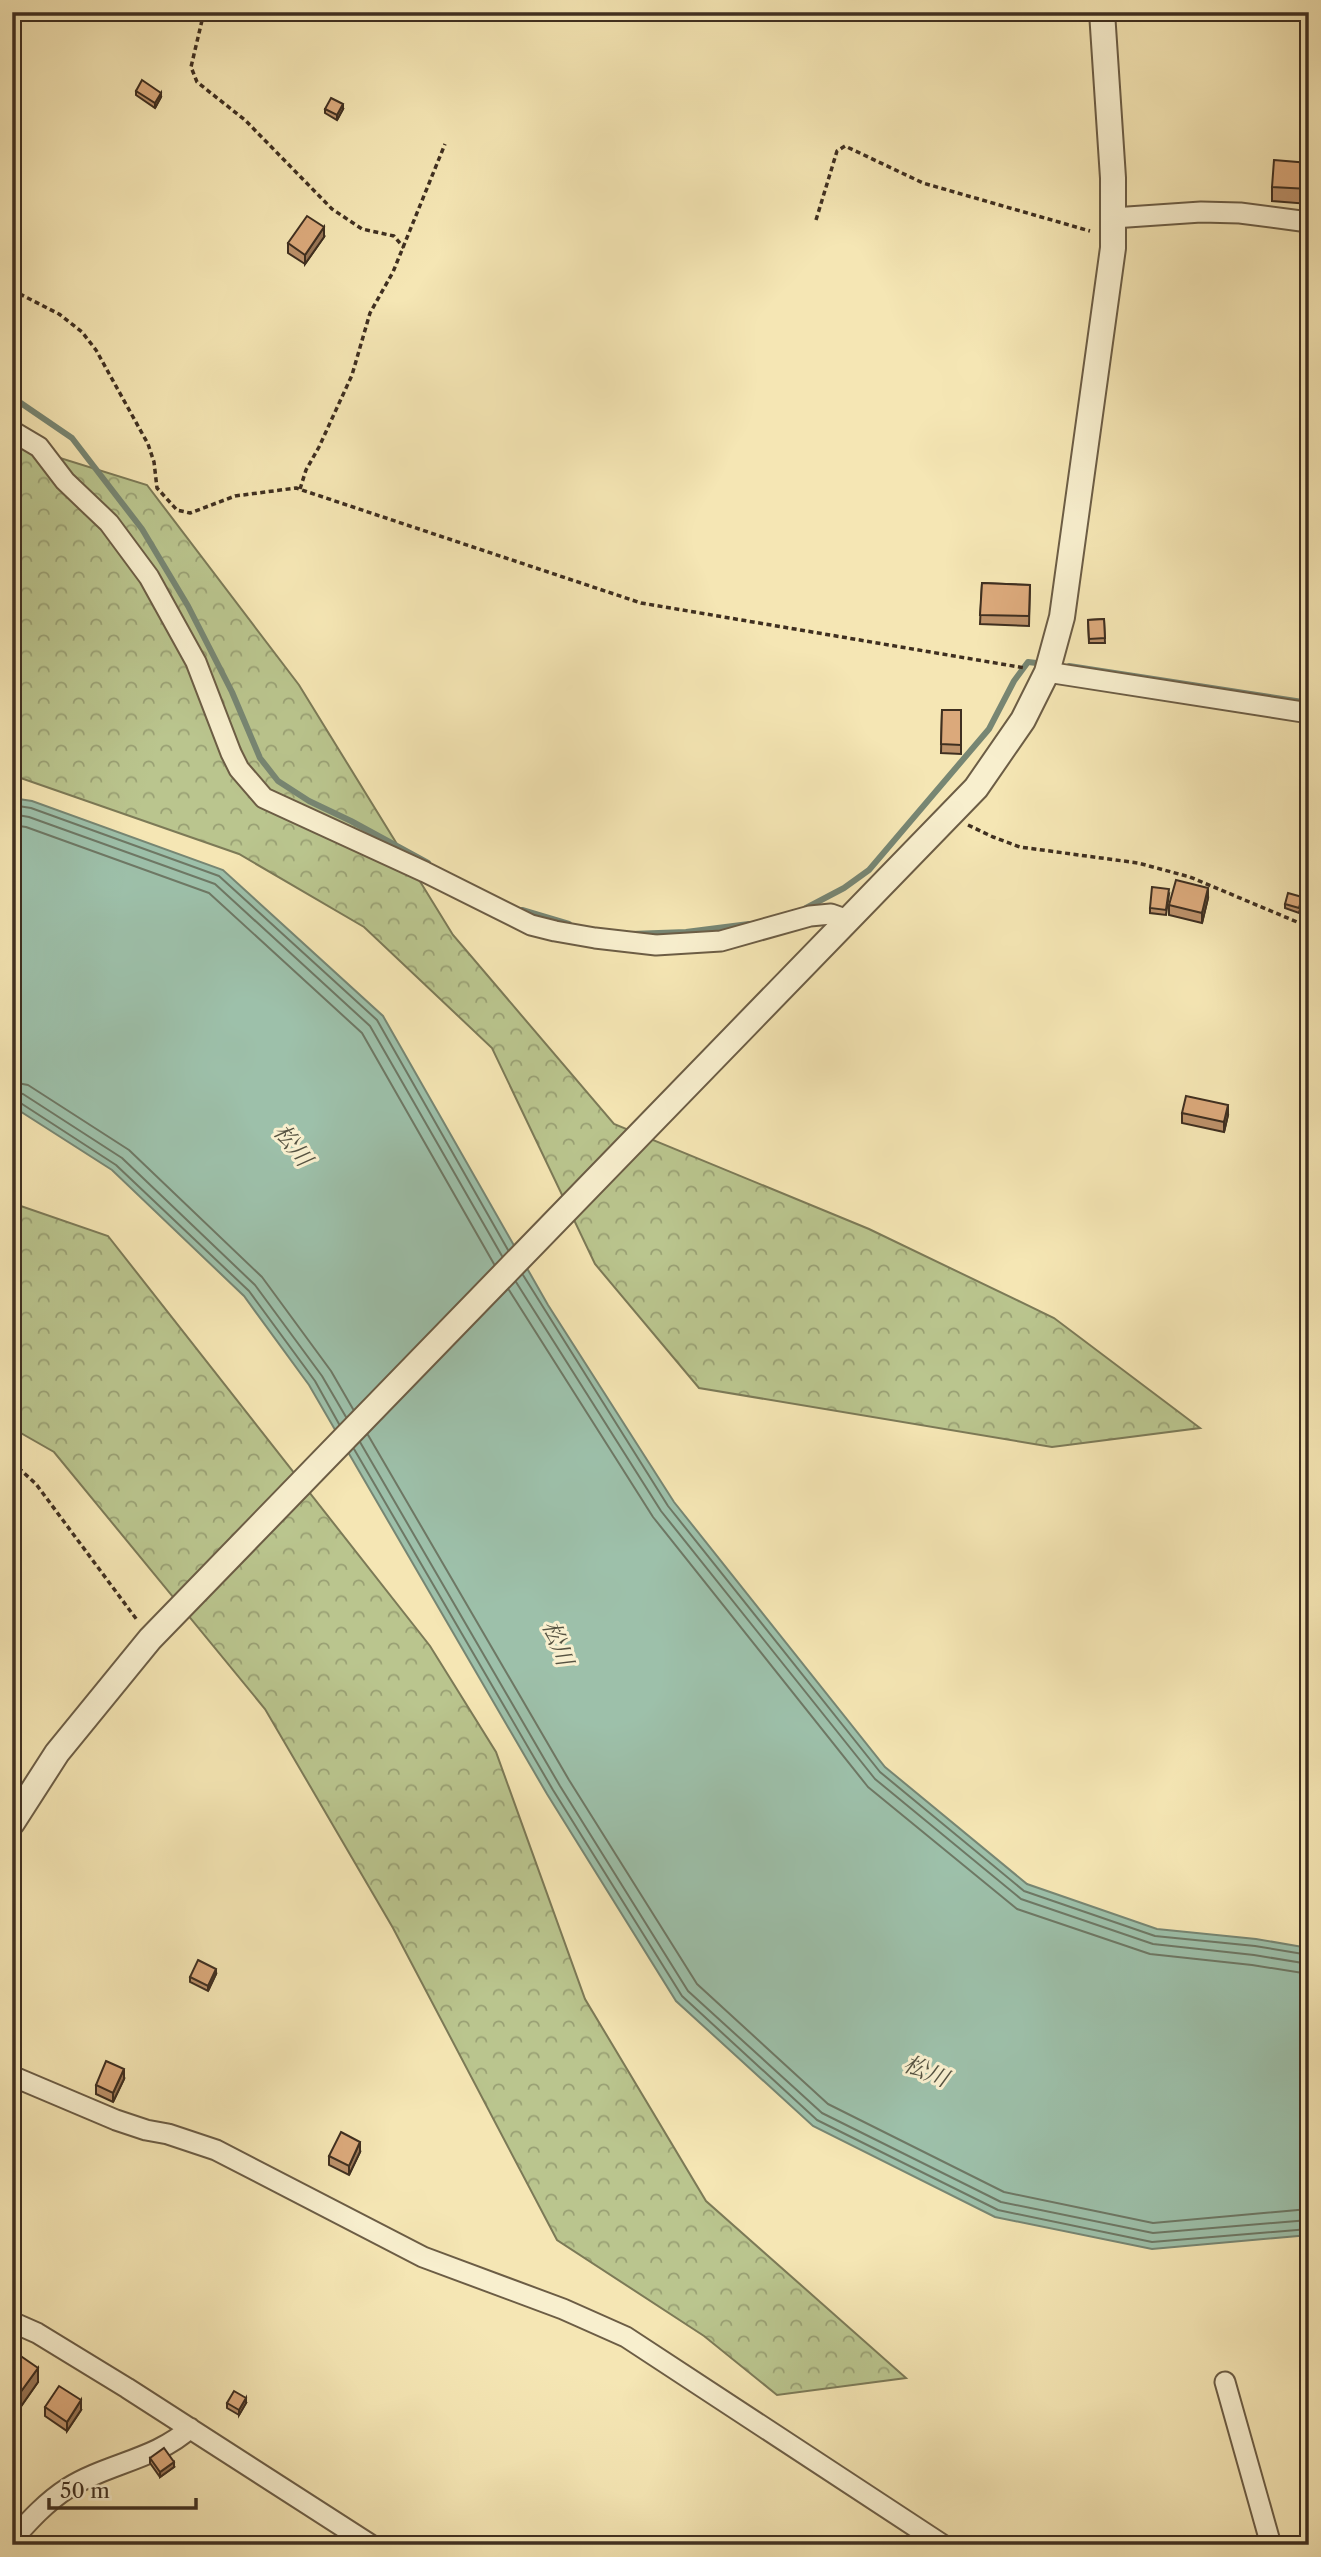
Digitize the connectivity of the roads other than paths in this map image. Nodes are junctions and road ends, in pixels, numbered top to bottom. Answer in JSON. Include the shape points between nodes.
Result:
{"nodes":[{"id":1,"x":1102,"y":12,"type":"edge"},
{"id":2,"x":1301,"y":221,"type":"dead end"},
{"id":3,"x":1113,"y":227,"type":"junction"},
{"id":4,"x":12,"y":431,"type":"edge"},
{"id":5,"x":1047,"y":672,"type":"junction"},
{"id":6,"x":1309,"y":713,"type":"edge"},
{"id":7,"x":848,"y":920,"type":"junction"},
{"id":8,"x":12,"y":1823,"type":"edge"},
{"id":9,"x":12,"y":2076,"type":"edge"},
{"id":10,"x":12,"y":2322,"type":"edge"},
{"id":11,"x":1225,"y":2382,"type":"dead end"},
{"id":12,"x":190,"y":2428,"type":"junction"},
{"id":13,"x":12,"y":2540,"type":"edge"},
{"id":14,"x":371,"y":2545,"type":"edge"},
{"id":15,"x":943,"y":2545,"type":"edge"},
{"id":16,"x":1271,"y":2545,"type":"edge"}],
"edges":[{"from":1,"to":3,"type":"street","via":[[1114,178]]},
{"from":2,"to":3,"type":"street","via":[[1201,212]]},
{"from":3,"to":5,"type":"street","via":[[1062,617]]},
{"from":4,"to":7,"type":"street","via":[[39,447],[65,481],[109,523],[149,577],[196,662],[239,769],[264,798],[531,925],[555,931],[656,945],[721,941],[810,916],[831,914]]},
{"from":5,"to":6,"type":"street"},
{"from":5,"to":7,"type":"street","via":[[1023,720],[976,788]]},
{"from":7,"to":8,"type":"street","via":[[150,1639],[57,1753]]},
{"from":9,"to":15,"type":"street","via":[[116,2120],[216,2150],[423,2257],[626,2337]]},
{"from":10,"to":12,"type":"street"},
{"from":11,"to":16,"type":"street"},
{"from":12,"to":13,"type":"street","via":[[169,2443],[70,2487]]},
{"from":12,"to":14,"type":"street"}]}
